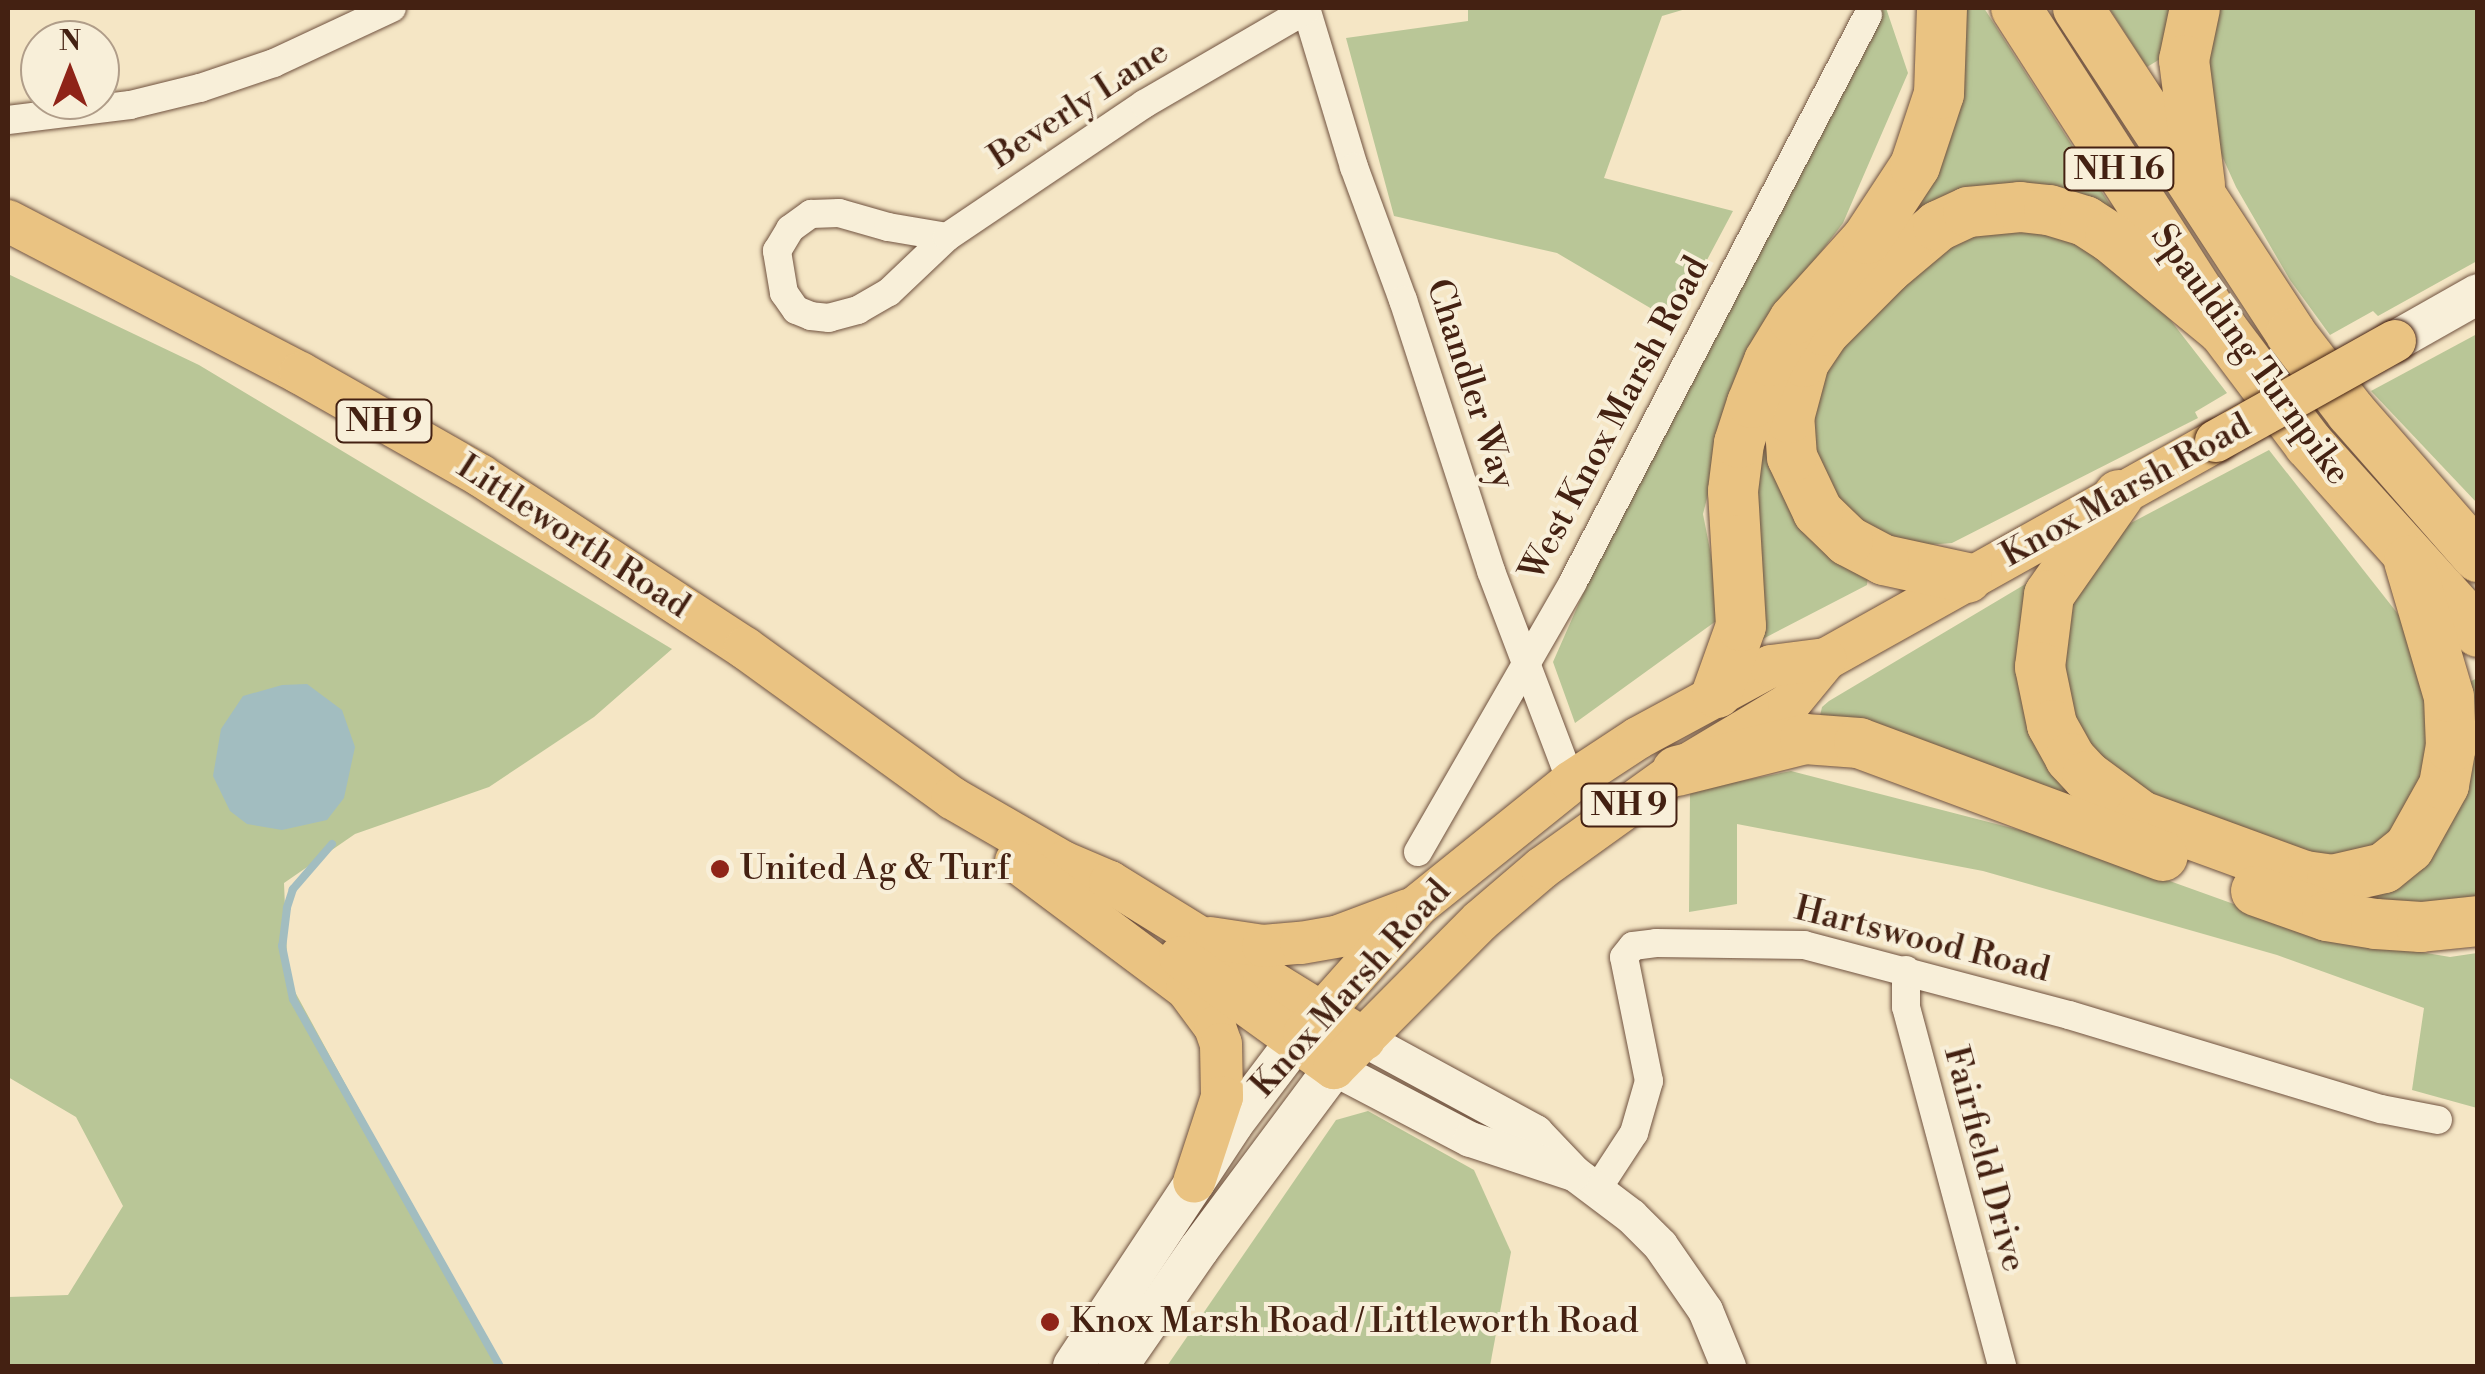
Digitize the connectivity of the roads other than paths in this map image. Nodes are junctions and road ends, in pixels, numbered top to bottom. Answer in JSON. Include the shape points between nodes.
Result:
{"nodes":[{"id":1,"x":392,"y":8,"type":"edge"},
{"id":2,"x":1942,"y":8,"type":"edge"},
{"id":3,"x":2016,"y":8,"type":"edge"},
{"id":4,"x":2078,"y":8,"type":"edge"},
{"id":5,"x":2195,"y":8,"type":"edge"},
{"id":6,"x":1306,"y":9,"type":"edge"},
{"id":7,"x":1868,"y":15,"type":"dead end"},
{"id":8,"x":8,"y":120,"type":"edge"},
{"id":9,"x":2204,"y":204,"type":"junction"},
{"id":10,"x":8,"y":222,"type":"edge"},
{"id":11,"x":947,"y":237,"type":"junction"},
{"id":12,"x":2478,"y":294,"type":"edge"},
{"id":13,"x":2224,"y":330,"type":"junction"},
{"id":14,"x":2395,"y":341,"type":"joint"},
{"id":15,"x":2119,"y":495,"type":"junction"},
{"id":16,"x":2429,"y":504,"type":"junction"},
{"id":17,"x":2478,"y":532,"type":"edge"},
{"id":18,"x":2478,"y":557,"type":"edge"},
{"id":19,"x":2409,"y":561,"type":"junction"},
{"id":20,"x":1968,"y":578,"type":"junction"},
{"id":21,"x":2478,"y":632,"type":"edge"},
{"id":22,"x":1826,"y":658,"type":"junction"},
{"id":23,"x":1525,"y":670,"type":"junction"},
{"id":24,"x":1718,"y":693,"type":"junction"},
{"id":25,"x":1678,"y":771,"type":"junction"},
{"id":26,"x":1570,"y":782,"type":"junction"},
{"id":27,"x":952,"y":798,"type":"junction"},
{"id":28,"x":1418,"y":852,"type":"dead end"},
{"id":29,"x":1063,"y":862,"type":"junction"},
{"id":30,"x":1417,"y":906,"type":"junction"},
{"id":31,"x":2478,"y":921,"type":"edge"},
{"id":32,"x":1194,"y":934,"type":"junction"},
{"id":33,"x":1906,"y":970,"type":"junction"},
{"id":34,"x":1308,"y":1028,"type":"junction"},
{"id":35,"x":1349,"y":1054,"type":"junction"},
{"id":36,"x":2438,"y":1120,"type":"dead end"},
{"id":37,"x":1586,"y":1180,"type":"junction"},
{"id":38,"x":1194,"y":1182,"type":"junction"},
{"id":39,"x":1073,"y":1366,"type":"edge"},
{"id":40,"x":1118,"y":1366,"type":"edge"},
{"id":41,"x":1728,"y":1366,"type":"edge"},
{"id":42,"x":2002,"y":1366,"type":"edge"}],
"edges":[{"from":1,"to":8,"type":"street","via":[[274,63],[200,88],[130,105]]},
{"from":2,"to":24,"type":"highway","via":[[1939,94],[1915,166],[1867,239],[1794,320],[1768,361],[1748,416],[1732,491],[1741,626]]},
{"from":3,"to":13,"type":"highway","name":"Spaulding Turnpike","number":"NH 16"},
{"from":4,"to":9,"type":"highway","name":"Spaulding Turnpike","number":"NH 16"},
{"from":5,"to":9,"type":"highway","via":[[2184,84]]},
{"from":6,"to":11,"type":"street","name":"Beverly Lane","via":[[1144,104]]},
{"from":6,"to":23,"type":"street","name":"Chandler Way"},
{"from":7,"to":23,"type":"street","name":"West Knox Marsh Road"},
{"from":9,"to":16,"type":"highway","name":"Spaulding Turnpike","number":"NH 16","via":[[2291,334]]},
{"from":10,"to":27,"type":"main road","name":"Littleworth Road","number":"NH 9","via":[[481,476],[744,648]]},
{"from":11,"to":11,"type":"street","name":"Beverly Lane","via":[[889,292],[858,310],[828,318],[796,310],[784,294],[778,272],[783,238],[811,214],[857,216]]},
{"from":12,"to":14,"type":"main road","name":"Knox Marsh Road","number":"NH 9"},
{"from":13,"to":19,"type":"highway","name":"Spaulding Turnpike","number":"NH 16"},
{"from":13,"to":20,"type":"highway","via":[[2110,237],[2049,210],[1968,212],[1938,226],[1887,270],[1825,331],[1804,362],[1789,418],[1792,457],[1818,512],[1848,541],[1884,560]]},
{"from":14,"to":15,"type":"main road","name":"Knox Marsh Road","number":"NH 9","bridge":true},
{"from":15,"to":19,"type":"highway","via":[[2049,595],[2040,667],[2052,726],[2087,776],[2141,816],[2305,876],[2332,880],[2384,868],[2408,848],[2444,785],[2449,697]]},
{"from":15,"to":20,"type":"main road","name":"Knox Marsh Road","number":"NH 9"},
{"from":16,"to":17,"type":"highway"},
{"from":16,"to":18,"type":"highway","name":"Spaulding Turnpike","number":"NH 16"},
{"from":19,"to":21,"type":"highway","name":"Spaulding Turnpike","number":"NH 16"},
{"from":20,"to":22,"type":"main road","name":"Knox Marsh Road","number":"NH 9"},
{"from":22,"to":24,"type":"main road","name":"Knox Marsh Road","number":"NH 9","via":[[1771,666]]},
{"from":22,"to":25,"type":"main road","name":"Knox Marsh Road","number":"NH 9","via":[[1789,704]]},
{"from":23,"to":26,"type":"street","name":"Chandler Way"},
{"from":23,"to":28,"type":"street","name":"West Knox Marsh Road"},
{"from":24,"to":26,"type":"main road","name":"Knox Marsh Road","number":"NH 9"},
{"from":25,"to":31,"type":"highway","via":[[1805,739],[1859,744],[2327,916],[2421,927]]},
{"from":25,"to":35,"type":"main road","name":"Knox Marsh Road","number":"NH 9","via":[[1480,920]]},
{"from":26,"to":30,"type":"main road","name":"Knox Marsh Road","number":"NH 9"},
{"from":27,"to":29,"type":"main road","name":"Littleworth Road","number":"NH 9"},
{"from":27,"to":38,"type":"main road","via":[[1024,869],[1140,949],[1204,1009],[1221,1044],[1224,1074],[1216,1124]]},
{"from":29,"to":32,"type":"main road","name":"Littleworth Road","number":"NH 9","via":[[1110,882]]},
{"from":29,"to":34,"type":"main road","name":"Littleworth Road","number":"NH 9","via":[[1124,917]]},
{"from":30,"to":32,"type":"main road","number":"NH 9","via":[[1301,943],[1263,946]]},
{"from":30,"to":34,"type":"main road","name":"Knox Marsh Road"},
{"from":32,"to":34,"type":"main road","name":"Littleworth Road","number":"NH 9"},
{"from":33,"to":36,"type":"street","name":"Hartswood Road"},
{"from":33,"to":37,"type":"street","name":"Hartswood Road","via":[[1768,941],[1632,946],[1624,957],[1649,1081],[1634,1134]]},
{"from":33,"to":42,"type":"street","name":"Fairfield Drive","via":[[1906,1007]]},
{"from":34,"to":35,"type":"main road","name":"Littleworth Road","number":"NH 9"},
{"from":34,"to":38,"type":"main road","name":"Knox Marsh Road"},
{"from":35,"to":37,"type":"street","via":[[1470,1139]]},
{"from":35,"to":40,"type":"main road","name":"Knox Marsh Road"},
{"from":37,"to":41,"type":"street","via":[[1660,1245],[1705,1310]]},
{"from":38,"to":39,"type":"main road","name":"Knox Marsh Road"}]}
